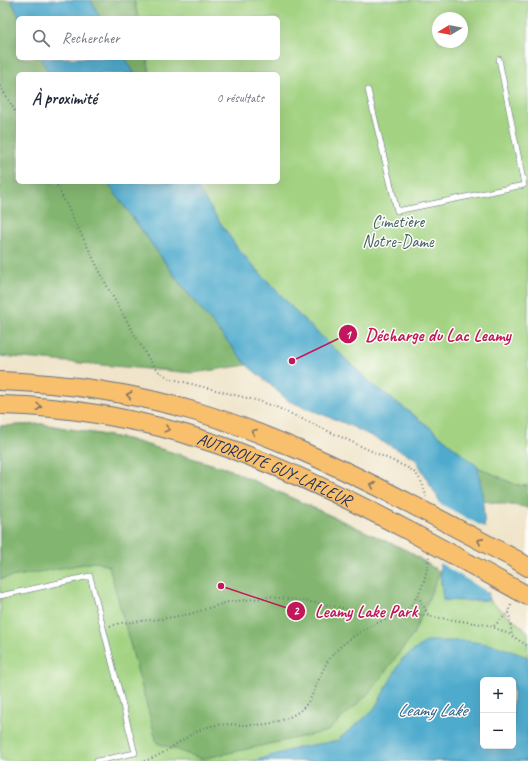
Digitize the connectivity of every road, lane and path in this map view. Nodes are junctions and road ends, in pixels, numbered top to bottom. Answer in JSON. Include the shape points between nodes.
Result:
{"nodes":[{"id":1,"x":499,"y":59,"type":"dead end"},
{"id":2,"x":0,"y":86,"type":"edge"},
{"id":3,"x":368,"y":90,"type":"dead end"},
{"id":4,"x":16,"y":113,"type":"edge"},
{"id":5,"x":56,"y":184,"type":"edge"},
{"id":6,"x":0,"y":382,"type":"edge"},
{"id":7,"x":0,"y":405,"type":"edge"},
{"id":8,"x":427,"y":502,"type":"dead end"},
{"id":9,"x":430,"y":555,"type":"dead end"},
{"id":10,"x":524,"y":563,"type":"edge"},
{"id":11,"x":0,"y":596,"type":"edge"},
{"id":12,"x":418,"y":596,"type":"junction"},
{"id":13,"x":522,"y":598,"type":"edge"},
{"id":14,"x":509,"y":612,"type":"junction"},
{"id":15,"x":402,"y":614,"type":"junction"},
{"id":16,"x":429,"y":616,"type":"junction"},
{"id":17,"x":392,"y":617,"type":"junction"},
{"id":18,"x":103,"y":627,"type":"junction"},
{"id":19,"x":493,"y":627,"type":"junction"},
{"id":20,"x":512,"y":636,"type":"junction"},
{"id":21,"x":528,"y":646,"type":"edge"},
{"id":22,"x":97,"y":761,"type":"edge"},
{"id":23,"x":144,"y":761,"type":"edge"}],
"edges":[{"from":1,"to":3,"type":"lane","via":[[524,185],[397,211]]},
{"from":2,"to":4,"type":"path"},
{"from":5,"to":8,"type":"path","via":[[109,290],[157,370],[172,378],[276,407],[410,468],[423,484]]},
{"from":10,"to":6,"type":"highway","name":"AUTOROUTE GUY-LAFLEUR","one_way":true,"bridge":true,"via":[[342,470],[242,427],[154,400],[106,391],[52,384]]},
{"from":7,"to":13,"type":"highway","name":"AUTOROUTE GUY-LAFLEUR","one_way":true,"bridge":true,"via":[[112,416],[207,440],[262,460],[306,479],[411,532]]},
{"from":9,"to":12,"type":"path"},
{"from":11,"to":18,"type":"lane","via":[[90,576]]},
{"from":12,"to":15,"type":"path"},
{"from":12,"to":16,"type":"path"},
{"from":13,"to":14,"type":"path"},
{"from":14,"to":19,"type":"path"},
{"from":14,"to":20,"type":"path"},
{"from":15,"to":16,"type":"path"},
{"from":15,"to":17,"type":"path"},
{"from":16,"to":19,"type":"path"},
{"from":17,"to":18,"type":"path","via":[[270,597],[228,602],[190,614]]},
{"from":17,"to":23,"type":"path","via":[[351,637],[335,650],[306,705],[292,716],[261,724],[212,726],[198,731],[155,758]]},
{"from":18,"to":22,"type":"lane","via":[[135,753]]},
{"from":19,"to":20,"type":"path"},
{"from":20,"to":21,"type":"path"}]}
